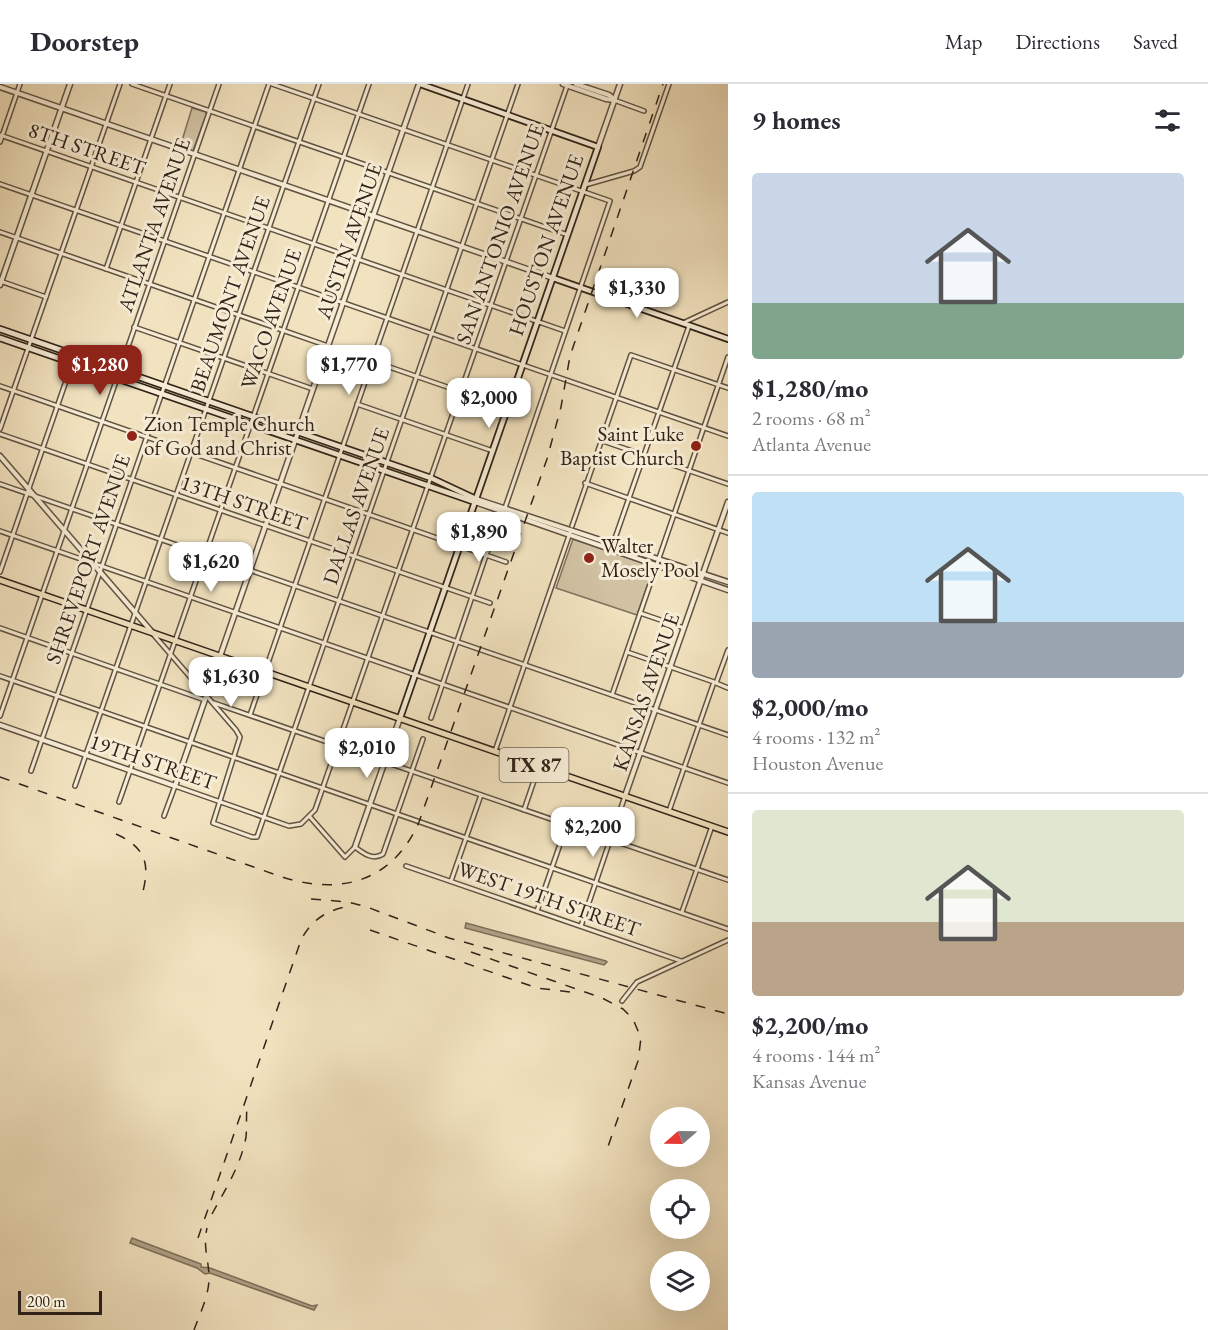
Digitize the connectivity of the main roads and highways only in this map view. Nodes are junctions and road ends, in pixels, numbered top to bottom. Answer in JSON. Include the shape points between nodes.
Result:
{"nodes":[{"id":1,"x":419,"y":84,"type":"edge"},
{"id":2,"x":553,"y":278,"type":"junction"},
{"id":3,"x":0,"y":331,"type":"edge"},
{"id":4,"x":0,"y":338,"type":"edge"},
{"id":5,"x":728,"y":339,"type":"edge"},
{"id":6,"x":476,"y":500,"type":"junction"},
{"id":7,"x":0,"y":580,"type":"edge"},
{"id":8,"x":400,"y":718,"type":"junction"},
{"id":9,"x":728,"y":832,"type":"edge"}],
"edges":[{"from":1,"to":2,"type":"main road","name":"HOUSTON AVENUE","via":[[598,147]]},
{"from":2,"to":5,"type":"main road"},
{"from":2,"to":6,"type":"main road","name":"HOUSTON AVENUE"},
{"from":3,"to":6,"type":"main road","via":[[431,478]]},
{"from":4,"to":6,"type":"main road"},
{"from":6,"to":8,"type":"main road","name":"HOUSTON AVENUE"},
{"from":7,"to":8,"type":"main road","number":"TX 87"},
{"from":8,"to":9,"type":"main road","number":"TX 87"}]}
